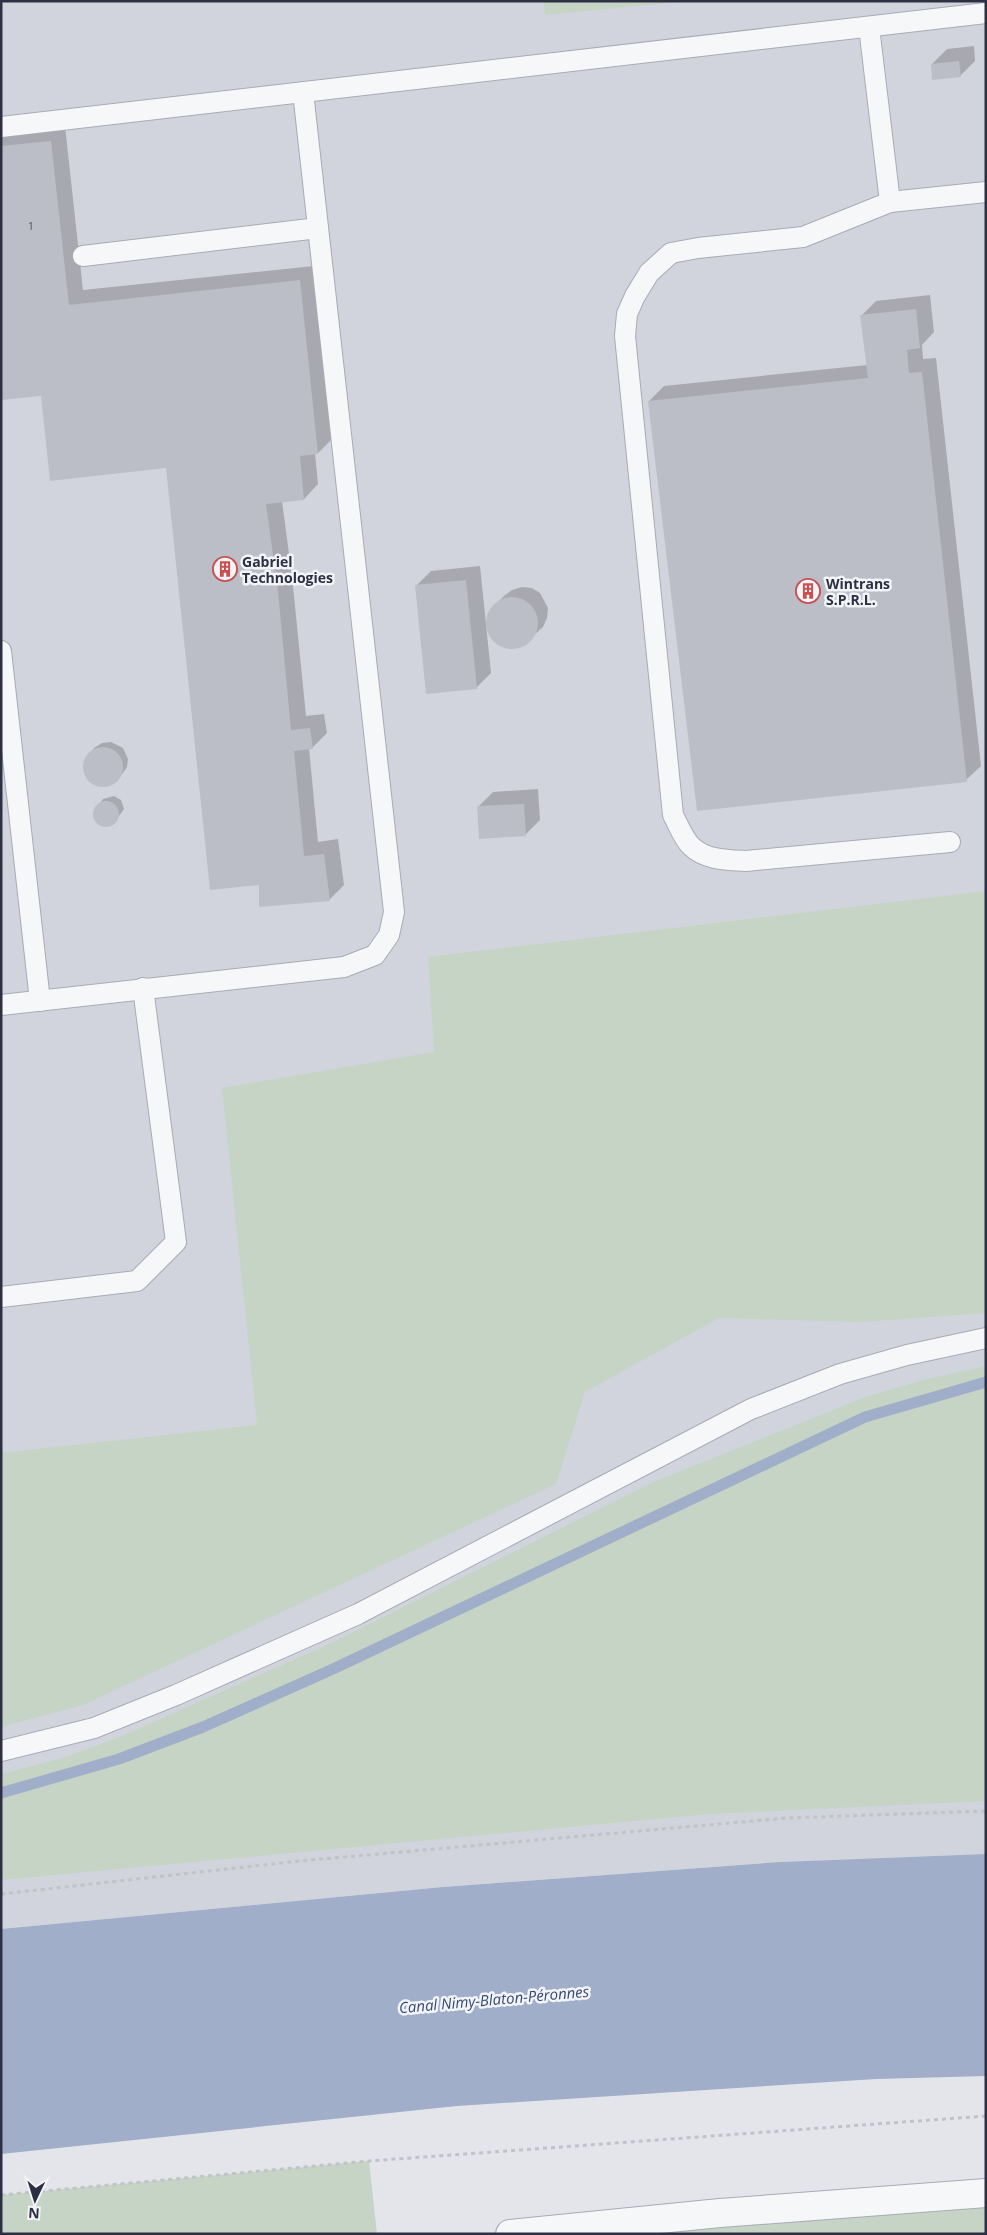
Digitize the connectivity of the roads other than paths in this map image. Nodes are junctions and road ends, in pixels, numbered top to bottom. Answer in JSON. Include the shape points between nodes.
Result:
{"nodes":[{"id":1,"x":986,"y":13,"type":"edge"},
{"id":2,"x":869,"y":27,"type":"junction"},
{"id":3,"x":303,"y":92,"type":"junction"},
{"id":4,"x":1,"y":127,"type":"edge"},
{"id":5,"x":986,"y":192,"type":"edge"},
{"id":6,"x":890,"y":202,"type":"junction"},
{"id":7,"x":318,"y":228,"type":"junction"},
{"id":8,"x":83,"y":256,"type":"dead end"},
{"id":9,"x":1,"y":650,"type":"edge"},
{"id":10,"x":950,"y":842,"type":"dead end"},
{"id":11,"x":143,"y":988,"type":"junction"},
{"id":12,"x":40,"y":1001,"type":"junction"},
{"id":13,"x":1,"y":1005,"type":"edge"},
{"id":14,"x":1,"y":1297,"type":"edge"},
{"id":15,"x":986,"y":1338,"type":"edge"},
{"id":16,"x":1,"y":1751,"type":"edge"},
{"id":17,"x":986,"y":2193,"type":"edge"},
{"id":18,"x":510,"y":2234,"type":"edge"}],
"edges":[{"from":1,"to":2,"type":"lane"},
{"from":2,"to":3,"type":"lane"},
{"from":2,"to":6,"type":"lane"},
{"from":3,"to":4,"type":"lane"},
{"from":3,"to":7,"type":"lane"},
{"from":5,"to":6,"type":"lane"},
{"from":6,"to":10,"type":"lane","via":[[803,237],[671,253],[649,273],[635,296],[627,314],[625,336],[673,815],[690,845],[707,856],[746,861]]},
{"from":7,"to":8,"type":"lane"},
{"from":7,"to":11,"type":"lane","via":[[394,912],[389,935],[375,955],[344,967]]},
{"from":9,"to":12,"type":"lane"},
{"from":11,"to":12,"type":"lane"},
{"from":11,"to":14,"type":"lane","via":[[176,1242],[137,1282]]},
{"from":12,"to":13,"type":"lane"},
{"from":15,"to":16,"type":"lane","via":[[840,1374],[751,1409],[358,1614],[94,1728]]},
{"from":17,"to":18,"type":"street","via":[[720,2213]]}]}
